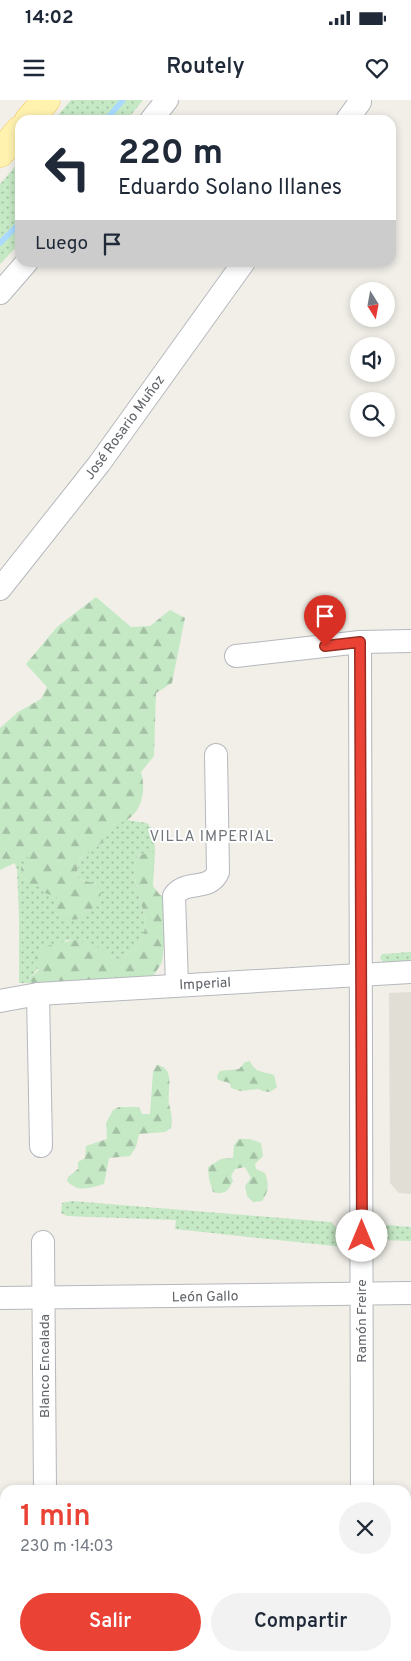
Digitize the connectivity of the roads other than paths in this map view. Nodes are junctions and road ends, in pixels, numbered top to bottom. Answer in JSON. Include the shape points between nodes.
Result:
{"nodes":[{"id":1,"x":46,"y":100,"type":"edge"},
{"id":2,"x":167,"y":100,"type":"edge"},
{"id":3,"x":360,"y":102,"type":"dead end"},
{"id":4,"x":32,"y":115,"type":"edge"},
{"id":5,"x":155,"y":115,"type":"edge"},
{"id":6,"x":351,"y":115,"type":"edge"},
{"id":7,"x":15,"y":136,"type":"edge"},
{"id":8,"x":0,"y":153,"type":"edge"},
{"id":9,"x":23,"y":267,"type":"edge"},
{"id":10,"x":240,"y":267,"type":"edge"},
{"id":11,"x":0,"y":293,"type":"edge"},
{"id":12,"x":0,"y":589,"type":"edge"},
{"id":13,"x":411,"y":641,"type":"edge"},
{"id":14,"x":360,"y":642,"type":"junction"},
{"id":15,"x":236,"y":656,"type":"dead end"},
{"id":16,"x":216,"y":755,"type":"dead end"},
{"id":17,"x":411,"y":972,"type":"edge"},
{"id":18,"x":362,"y":975,"type":"junction"},
{"id":19,"x":177,"y":985,"type":"junction"},
{"id":20,"x":38,"y":994,"type":"junction"},
{"id":21,"x":0,"y":1001,"type":"edge"},
{"id":22,"x":41,"y":1146,"type":"dead end"},
{"id":23,"x":44,"y":1242,"type":"dead end"},
{"id":24,"x":411,"y":1293,"type":"edge"},
{"id":25,"x":362,"y":1294,"type":"junction"},
{"id":26,"x":0,"y":1298,"type":"edge"},
{"id":27,"x":44,"y":1298,"type":"junction"},
{"id":28,"x":45,"y":1485,"type":"edge"},
{"id":29,"x":362,"y":1485,"type":"edge"}],
"edges":[{"from":1,"to":4,"type":"main road"},
{"from":2,"to":5,"type":"street"},
{"from":3,"to":6,"type":"street"},
{"from":7,"to":8,"type":"main road"},
{"from":9,"to":11,"type":"street"},
{"from":10,"to":12,"type":"street","name":"José Rosario Muñoz","via":[[99,464]]},
{"from":13,"to":14,"type":"street"},
{"from":14,"to":15,"type":"street"},
{"from":14,"to":18,"type":"street","name":"Ramón Freire"},
{"from":16,"to":19,"type":"street","via":[[218,872],[208,883],[183,888],[174,896]]},
{"from":17,"to":18,"type":"street","name":"Imperial"},
{"from":18,"to":19,"type":"street","name":"Imperial"},
{"from":18,"to":25,"type":"street","name":"Ramón Freire"},
{"from":19,"to":20,"type":"street","name":"Imperial"},
{"from":20,"to":21,"type":"street","name":"Imperial"},
{"from":20,"to":22,"type":"street"},
{"from":23,"to":27,"type":"street","name":"Blanco Encalada"},
{"from":24,"to":25,"type":"street","name":"León Gallo"},
{"from":25,"to":27,"type":"street","name":"León Gallo"},
{"from":25,"to":29,"type":"street","name":"Ramón Freire"},
{"from":26,"to":27,"type":"street","name":"León Gallo"},
{"from":27,"to":28,"type":"street","name":"Blanco Encalada"}]}
